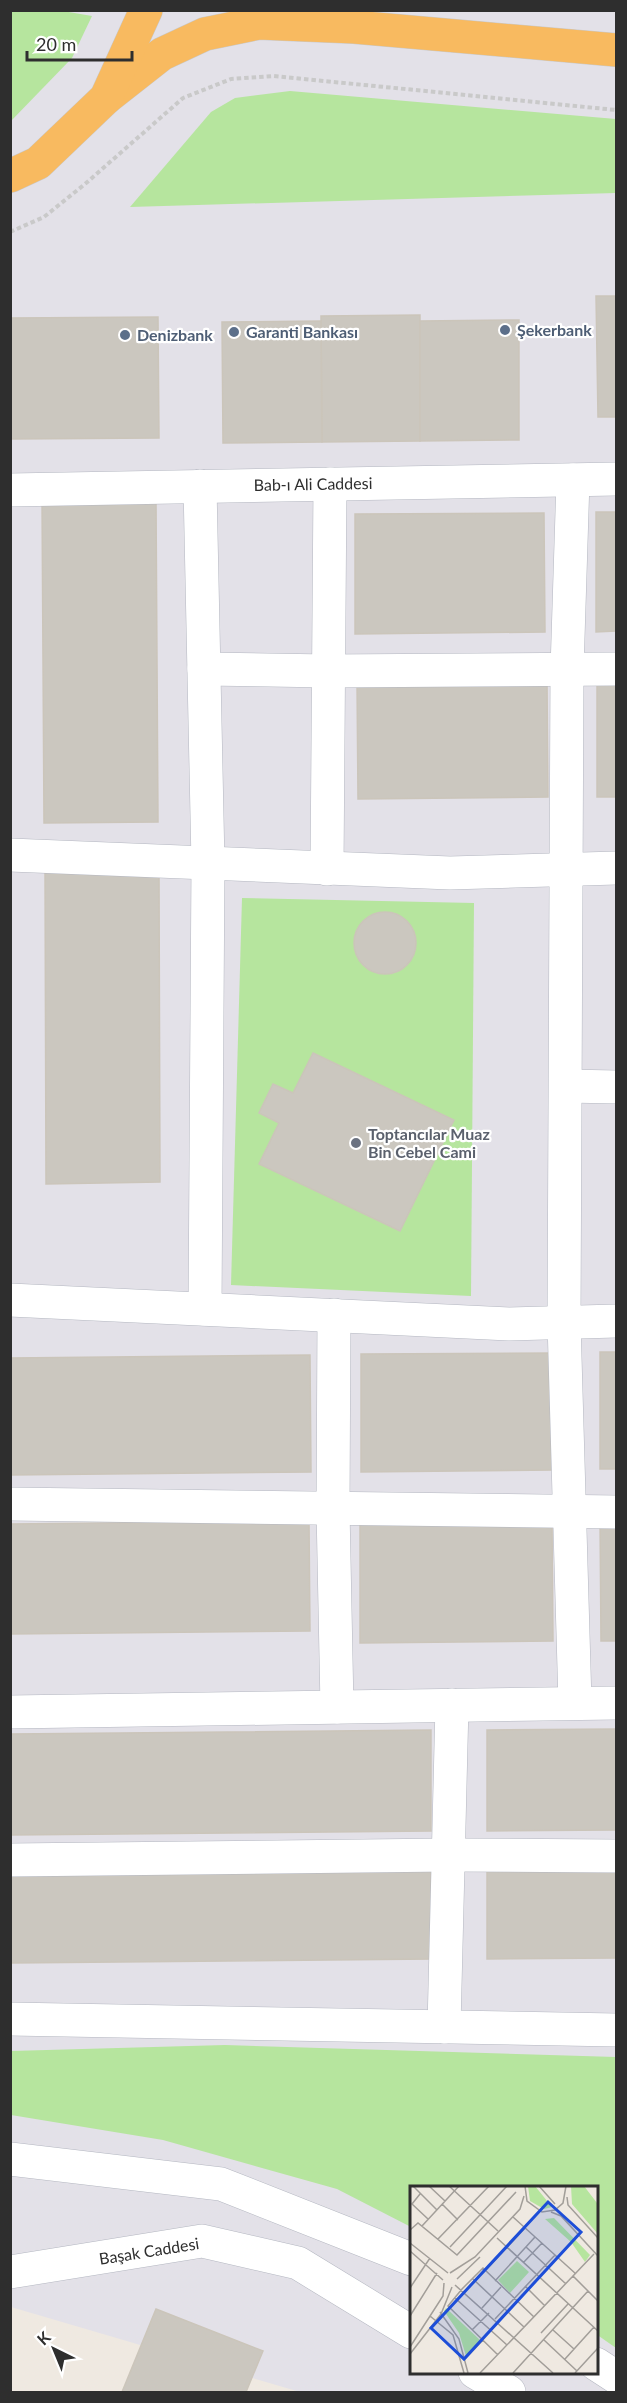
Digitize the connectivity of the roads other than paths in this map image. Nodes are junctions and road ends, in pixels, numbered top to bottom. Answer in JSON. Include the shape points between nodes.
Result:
{"nodes":[{"id":1,"x":146,"y":12,"type":"edge"},
{"id":2,"x":616,"y":50,"type":"edge"},
{"id":3,"x":106,"y":98,"type":"junction"},
{"id":4,"x":10,"y":176,"type":"edge"},
{"id":5,"x":616,"y":479,"type":"edge"},
{"id":6,"x":573,"y":480,"type":"junction"},
{"id":7,"x":330,"y":484,"type":"junction"},
{"id":8,"x":200,"y":486,"type":"junction"},
{"id":9,"x":10,"y":490,"type":"edge"},
{"id":10,"x":204,"y":669,"type":"junction"},
{"id":11,"x":616,"y":669,"type":"edge"},
{"id":12,"x":567,"y":670,"type":"junction"},
{"id":13,"x":328,"y":671,"type":"junction"},
{"id":14,"x":10,"y":855,"type":"edge"},
{"id":15,"x":208,"y":864,"type":"junction"},
{"id":16,"x":616,"y":868,"type":"edge"},
{"id":17,"x":327,"y":869,"type":"junction"},
{"id":18,"x":567,"y":869,"type":"junction"},
{"id":19,"x":566,"y":1086,"type":"junction"},
{"id":20,"x":616,"y":1087,"type":"edge"},
{"id":21,"x":10,"y":1300,"type":"edge"},
{"id":22,"x":205,"y":1309,"type":"junction"},
{"id":23,"x":334,"y":1315,"type":"junction"},
{"id":24,"x":616,"y":1321,"type":"edge"},
{"id":25,"x":564,"y":1322,"type":"junction"},
{"id":26,"x":10,"y":1504,"type":"edge"},
{"id":27,"x":333,"y":1509,"type":"junction"},
{"id":28,"x":569,"y":1512,"type":"junction"},
{"id":29,"x":616,"y":1512,"type":"edge"},
{"id":30,"x":616,"y":1702,"type":"edge"},
{"id":31,"x":574,"y":1703,"type":"junction"},
{"id":32,"x":452,"y":1705,"type":"junction"},
{"id":33,"x":337,"y":1707,"type":"junction"},
{"id":34,"x":10,"y":1712,"type":"edge"},
{"id":35,"x":448,"y":1855,"type":"junction"},
{"id":36,"x":616,"y":1856,"type":"edge"},
{"id":37,"x":10,"y":1860,"type":"edge"},
{"id":38,"x":10,"y":2019,"type":"edge"},
{"id":39,"x":444,"y":2027,"type":"junction"},
{"id":40,"x":616,"y":2030,"type":"edge"},
{"id":41,"x":10,"y":2159,"type":"edge"},
{"id":42,"x":410,"y":2259,"type":"edge"},
{"id":43,"x":10,"y":2272,"type":"edge"},
{"id":44,"x":410,"y":2331,"type":"edge"},
{"id":45,"x":597,"y":2365,"type":"edge"},
{"id":46,"x":477,"y":2373,"type":"edge"},
{"id":47,"x":616,"y":2377,"type":"edge"},
{"id":48,"x":509,"y":2392,"type":"edge"}],
"edges":[{"from":1,"to":3,"type":"highway"},
{"from":2,"to":3,"type":"highway","via":[[354,27],[259,23],[205,34],[162,54]]},
{"from":3,"to":4,"type":"highway","via":[[38,163]]},
{"from":5,"to":6,"type":"street","name":"Bab-ı Ali Caddesi"},
{"from":6,"to":7,"type":"street","name":"Bab-ı Ali Caddesi"},
{"from":6,"to":12,"type":"street"},
{"from":7,"to":8,"type":"street","name":"Bab-ı Ali Caddesi"},
{"from":7,"to":13,"type":"street"},
{"from":8,"to":9,"type":"street","name":"Bab-ı Ali Caddesi"},
{"from":8,"to":10,"type":"street"},
{"from":10,"to":13,"type":"street"},
{"from":10,"to":15,"type":"street"},
{"from":11,"to":12,"type":"street"},
{"from":12,"to":13,"type":"street"},
{"from":12,"to":18,"type":"street"},
{"from":13,"to":17,"type":"street"},
{"from":14,"to":15,"type":"street"},
{"from":15,"to":17,"type":"street"},
{"from":15,"to":22,"type":"street"},
{"from":16,"to":18,"type":"street"},
{"from":17,"to":18,"type":"street","via":[[450,873]]},
{"from":18,"to":19,"type":"street"},
{"from":19,"to":20,"type":"street"},
{"from":19,"to":25,"type":"street"},
{"from":21,"to":22,"type":"street"},
{"from":22,"to":23,"type":"street"},
{"from":23,"to":25,"type":"street"},
{"from":23,"to":27,"type":"street"},
{"from":24,"to":25,"type":"street"},
{"from":25,"to":28,"type":"street"},
{"from":26,"to":27,"type":"street"},
{"from":27,"to":28,"type":"street"},
{"from":27,"to":33,"type":"street"},
{"from":28,"to":29,"type":"street"},
{"from":28,"to":31,"type":"street"},
{"from":30,"to":31,"type":"street"},
{"from":31,"to":32,"type":"street"},
{"from":32,"to":33,"type":"street"},
{"from":32,"to":35,"type":"street"},
{"from":33,"to":34,"type":"street"},
{"from":35,"to":36,"type":"street"},
{"from":35,"to":37,"type":"street"},
{"from":35,"to":39,"type":"street"},
{"from":38,"to":39,"type":"street"},
{"from":39,"to":40,"type":"street"},
{"from":41,"to":42,"type":"street","via":[[221,2184]]},
{"from":43,"to":44,"type":"street","name":"Başak Caddesi","via":[[202,2241],[298,2264]]},
{"from":45,"to":47,"type":"street"},
{"from":46,"to":48,"type":"street"}]}
